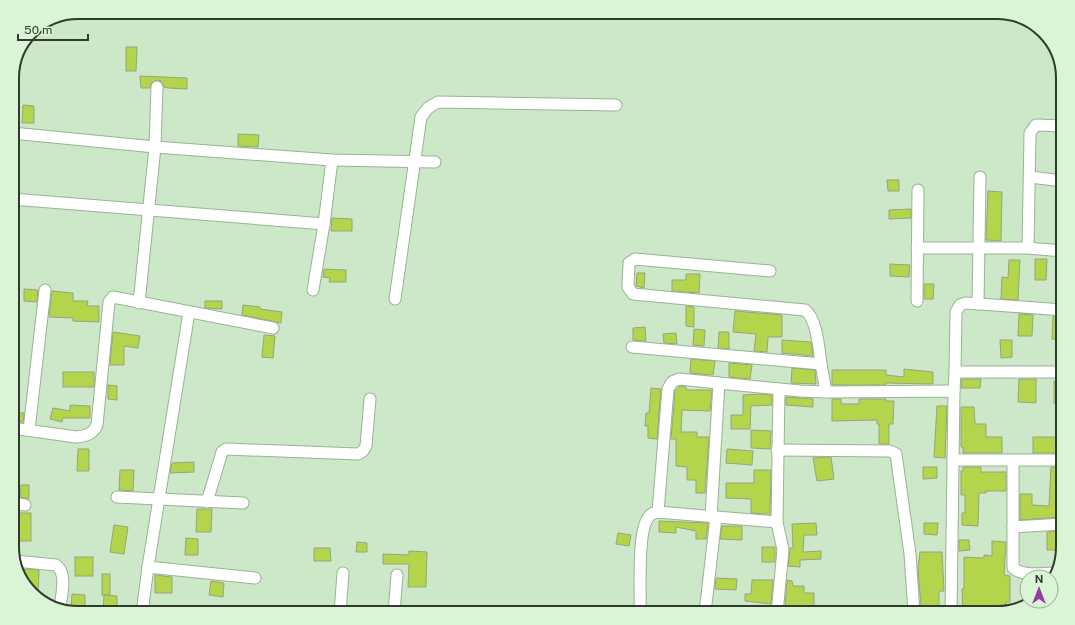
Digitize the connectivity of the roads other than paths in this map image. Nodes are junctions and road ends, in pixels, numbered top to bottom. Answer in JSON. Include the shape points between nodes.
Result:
{"nodes":[{"id":1,"x":157,"y":87,"type":"dead end"},
{"id":2,"x":616,"y":105,"type":"dead end"},
{"id":3,"x":1056,"y":126,"type":"edge"},
{"id":4,"x":19,"y":134,"type":"edge"},
{"id":5,"x":155,"y":147,"type":"junction"},
{"id":6,"x":332,"y":160,"type":"junction"},
{"id":7,"x":415,"y":160,"type":"junction"},
{"id":8,"x":435,"y":162,"type":"dead end"},
{"id":9,"x":980,"y":177,"type":"dead end"},
{"id":10,"x":1030,"y":177,"type":"junction"},
{"id":11,"x":1056,"y":180,"type":"edge"},
{"id":12,"x":918,"y":190,"type":"dead end"},
{"id":13,"x":19,"y":200,"type":"edge"},
{"id":14,"x":149,"y":210,"type":"junction"},
{"id":15,"x":324,"y":224,"type":"junction"},
{"id":16,"x":917,"y":248,"type":"junction"},
{"id":17,"x":979,"y":248,"type":"junction"},
{"id":18,"x":1028,"y":248,"type":"junction"},
{"id":19,"x":1056,"y":250,"type":"edge"},
{"id":20,"x":770,"y":271,"type":"dead end"},
{"id":21,"x":45,"y":290,"type":"dead end"},
{"id":22,"x":313,"y":290,"type":"dead end"},
{"id":23,"x":395,"y":299,"type":"dead end"},
{"id":24,"x":917,"y":301,"type":"dead end"},
{"id":25,"x":139,"y":303,"type":"junction"},
{"id":26,"x":978,"y":304,"type":"junction"},
{"id":27,"x":1056,"y":310,"type":"edge"},
{"id":28,"x":189,"y":312,"type":"junction"},
{"id":29,"x":273,"y":328,"type":"dead end"},
{"id":30,"x":632,"y":347,"type":"dead end"},
{"id":31,"x":821,"y":364,"type":"junction"},
{"id":32,"x":955,"y":372,"type":"junction"},
{"id":33,"x":1056,"y":372,"type":"edge"},
{"id":34,"x":720,"y":383,"type":"junction"},
{"id":35,"x":779,"y":389,"type":"junction"},
{"id":36,"x":954,"y":391,"type":"junction"},
{"id":37,"x":826,"y":392,"type":"junction"},
{"id":38,"x":370,"y":399,"type":"dead end"},
{"id":39,"x":19,"y":429,"type":"edge"},
{"id":40,"x":29,"y":430,"type":"junction"},
{"id":41,"x":777,"y":450,"type":"junction"},
{"id":42,"x":953,"y":460,"type":"junction"},
{"id":43,"x":1056,"y":460,"type":"edge"},
{"id":44,"x":1013,"y":461,"type":"junction"},
{"id":45,"x":117,"y":497,"type":"dead end"},
{"id":46,"x":158,"y":500,"type":"junction"},
{"id":47,"x":207,"y":502,"type":"junction"},
{"id":48,"x":243,"y":503,"type":"dead end"},
{"id":49,"x":19,"y":504,"type":"edge"},
{"id":50,"x":25,"y":505,"type":"dead end"},
{"id":51,"x":658,"y":512,"type":"junction"},
{"id":52,"x":714,"y":517,"type":"junction"},
{"id":53,"x":777,"y":522,"type":"junction"},
{"id":54,"x":1056,"y":524,"type":"edge"},
{"id":55,"x":1013,"y":527,"type":"junction"},
{"id":56,"x":21,"y":562,"type":"edge"},
{"id":57,"x":148,"y":567,"type":"junction"},
{"id":58,"x":1019,"y":572,"type":"edge"},
{"id":59,"x":343,"y":573,"type":"dead end"},
{"id":60,"x":397,"y":575,"type":"dead end"},
{"id":61,"x":255,"y":578,"type":"dead end"},
{"id":62,"x":60,"y":603,"type":"edge"},
{"id":63,"x":143,"y":606,"type":"edge"},
{"id":64,"x":341,"y":606,"type":"edge"},
{"id":65,"x":395,"y":606,"type":"edge"},
{"id":66,"x":640,"y":606,"type":"edge"},
{"id":67,"x":706,"y":606,"type":"edge"},
{"id":68,"x":778,"y":606,"type":"edge"},
{"id":69,"x":914,"y":606,"type":"edge"},
{"id":70,"x":951,"y":606,"type":"edge"}],
"edges":[{"from":1,"to":5,"type":"street"},
{"from":2,"to":7,"type":"street","via":[[438,102],[428,108],[421,117]]},
{"from":3,"to":10,"type":"street","via":[[1040,125],[1032,128]]},
{"from":4,"to":5,"type":"street"},
{"from":5,"to":6,"type":"street"},
{"from":5,"to":14,"type":"street"},
{"from":6,"to":7,"type":"street"},
{"from":6,"to":15,"type":"street"},
{"from":7,"to":8,"type":"street"},
{"from":7,"to":23,"type":"street"},
{"from":9,"to":17,"type":"street"},
{"from":10,"to":11,"type":"street"},
{"from":10,"to":18,"type":"street"},
{"from":12,"to":16,"type":"street"},
{"from":13,"to":14,"type":"street"},
{"from":14,"to":15,"type":"street"},
{"from":14,"to":25,"type":"street"},
{"from":15,"to":22,"type":"street"},
{"from":16,"to":17,"type":"street"},
{"from":16,"to":24,"type":"street"},
{"from":17,"to":18,"type":"street"},
{"from":17,"to":26,"type":"street"},
{"from":18,"to":19,"type":"street"},
{"from":20,"to":31,"type":"street","via":[[635,258],[629,264],[628,287],[633,294],[805,310],[810,315],[818,340]]},
{"from":21,"to":40,"type":"street"},
{"from":25,"to":28,"type":"street"},
{"from":25,"to":40,"type":"street","via":[[115,297],[109,302],[98,425],[95,430],[76,437]]},
{"from":26,"to":27,"type":"street"},
{"from":26,"to":32,"type":"street","via":[[960,304],[956,312]]},
{"from":28,"to":29,"type":"street"},
{"from":28,"to":46,"type":"street"},
{"from":30,"to":31,"type":"street"},
{"from":31,"to":37,"type":"street"},
{"from":32,"to":33,"type":"street"},
{"from":32,"to":36,"type":"street"},
{"from":34,"to":35,"type":"street"},
{"from":34,"to":51,"type":"street","via":[[679,379],[672,382],[668,389]]},
{"from":34,"to":52,"type":"street"},
{"from":35,"to":37,"type":"street"},
{"from":35,"to":41,"type":"street"},
{"from":36,"to":37,"type":"street"},
{"from":36,"to":42,"type":"street"},
{"from":38,"to":47,"type":"street","via":[[366,446],[363,451],[358,454],[226,449],[222,452]]},
{"from":39,"to":40,"type":"street"},
{"from":41,"to":53,"type":"street"},
{"from":41,"to":69,"type":"street","via":[[890,451],[896,454],[910,554]]},
{"from":42,"to":44,"type":"street"},
{"from":42,"to":70,"type":"street"},
{"from":43,"to":44,"type":"street"},
{"from":44,"to":55,"type":"street"},
{"from":45,"to":46,"type":"street"},
{"from":46,"to":47,"type":"street"},
{"from":46,"to":57,"type":"street"},
{"from":47,"to":48,"type":"street"},
{"from":49,"to":50,"type":"street"},
{"from":51,"to":52,"type":"street"},
{"from":51,"to":66,"type":"street","via":[[651,514],[645,525],[641,549]]},
{"from":52,"to":53,"type":"street"},
{"from":52,"to":67,"type":"street"},
{"from":53,"to":68,"type":"street","via":[[784,550]]},
{"from":54,"to":55,"type":"street"},
{"from":55,"to":58,"type":"street","via":[[1013,568]]},
{"from":56,"to":62,"type":"street","via":[[56,565],[61,569],[63,575]]},
{"from":57,"to":61,"type":"street"},
{"from":57,"to":63,"type":"street"},
{"from":59,"to":64,"type":"street"},
{"from":60,"to":65,"type":"street"}]}
